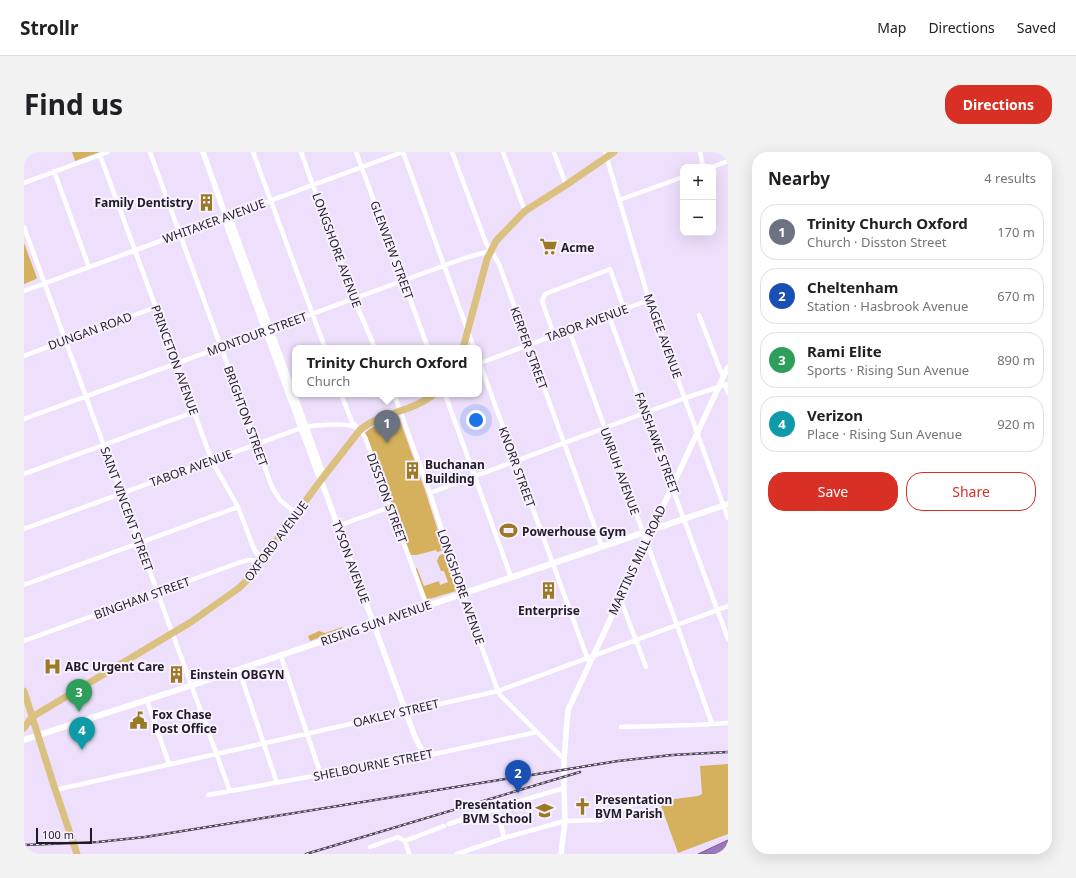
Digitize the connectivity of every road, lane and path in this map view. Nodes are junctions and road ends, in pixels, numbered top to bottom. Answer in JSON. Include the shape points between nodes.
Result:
{"nodes":[{"id":1,"x":108,"y":152,"type":"edge"},
{"id":2,"x":150,"y":152,"type":"edge"},
{"id":3,"x":203,"y":152,"type":"edge"},
{"id":4,"x":253,"y":152,"type":"edge"},
{"id":5,"x":301,"y":152,"type":"edge"},
{"id":6,"x":356,"y":152,"type":"edge"},
{"id":7,"x":403,"y":152,"type":"edge"},
{"id":8,"x":452,"y":152,"type":"edge"},
{"id":9,"x":503,"y":152,"type":"edge"},
{"id":10,"x":554,"y":152,"type":"edge"},
{"id":11,"x":614,"y":152,"type":"edge"},
{"id":12,"x":700,"y":152,"type":"edge"},
{"id":13,"x":100,"y":155,"type":"junction"},
{"id":14,"x":606,"y":155,"type":"edge"},
{"id":15,"x":728,"y":161,"type":"edge"},
{"id":16,"x":702,"y":164,"type":"edge"},
{"id":17,"x":716,"y":166,"type":"edge"},
{"id":18,"x":361,"y":167,"type":"junction"},
{"id":19,"x":54,"y":172,"type":"junction"},
{"id":20,"x":680,"y":178,"type":"edge"},
{"id":21,"x":24,"y":183,"type":"edge"},
{"id":22,"x":313,"y":185,"type":"junction"},
{"id":23,"x":566,"y":185,"type":"junction"},
{"id":24,"x":271,"y":200,"type":"junction"},
{"id":25,"x":619,"y":200,"type":"junction"},
{"id":26,"x":525,"y":211,"type":"junction"},
{"id":27,"x":226,"y":217,"type":"junction"},
{"id":28,"x":24,"y":227,"type":"edge"},
{"id":29,"x":179,"y":234,"type":"junction"},
{"id":30,"x":135,"y":250,"type":"junction"},
{"id":31,"x":490,"y":251,"type":"junction"},
{"id":32,"x":444,"y":266,"type":"junction"},
{"id":33,"x":89,"y":267,"type":"junction"},
{"id":34,"x":403,"y":281,"type":"junction"},
{"id":35,"x":44,"y":283,"type":"junction"},
{"id":36,"x":24,"y":291,"type":"edge"},
{"id":37,"x":354,"y":299,"type":"junction"},
{"id":38,"x":649,"y":300,"type":"junction"},
{"id":39,"x":156,"y":307,"type":"junction"},
{"id":40,"x":624,"y":310,"type":"junction"},
{"id":41,"x":312,"y":314,"type":"junction"},
{"id":42,"x":699,"y":315,"type":"dead end"},
{"id":43,"x":609,"y":316,"type":"junction"},
{"id":44,"x":268,"y":330,"type":"junction"},
{"id":45,"x":569,"y":330,"type":"junction"},
{"id":46,"x":467,"y":331,"type":"junction"},
{"id":47,"x":554,"y":335,"type":"junction"},
{"id":48,"x":65,"y":340,"type":"junction"},
{"id":49,"x":324,"y":345,"type":"edge"},
{"id":50,"x":374,"y":345,"type":"edge"},
{"id":51,"x":427,"y":345,"type":"edge"},
{"id":52,"x":464,"y":345,"type":"edge"},
{"id":53,"x":473,"y":345,"type":"edge"},
{"id":54,"x":528,"y":345,"type":"junction"},
{"id":55,"x":221,"y":347,"type":"junction"},
{"id":56,"x":24,"y":356,"type":"edge"},
{"id":57,"x":482,"y":361,"type":"edge"},
{"id":58,"x":176,"y":364,"type":"junction"},
{"id":59,"x":728,"y":367,"type":"edge"},
{"id":60,"x":482,"y":370,"type":"edge"},
{"id":61,"x":723,"y":377,"type":"junction"},
{"id":62,"x":727,"y":385,"type":"edge"},
{"id":63,"x":718,"y":388,"type":"junction"},
{"id":64,"x":728,"y":393,"type":"edge"},
{"id":65,"x":86,"y":396,"type":"junction"},
{"id":66,"x":342,"y":397,"type":"edge"},
{"id":67,"x":395,"y":397,"type":"edge"},
{"id":68,"x":428,"y":397,"type":"edge"},
{"id":69,"x":445,"y":397,"type":"edge"},
{"id":70,"x":685,"y":398,"type":"junction"},
{"id":71,"x":400,"y":410,"type":"junction"},
{"id":72,"x":194,"y":412,"type":"junction"},
{"id":73,"x":646,"y":413,"type":"junction"},
{"id":74,"x":24,"y":419,"type":"edge"},
{"id":75,"x":303,"y":427,"type":"junction"},
{"id":76,"x":605,"y":428,"type":"junction"},
{"id":77,"x":360,"y":430,"type":"junction"},
{"id":78,"x":698,"y":433,"type":"junction"},
{"id":79,"x":256,"y":444,"type":"junction"},
{"id":80,"x":564,"y":444,"type":"junction"},
{"id":81,"x":104,"y":445,"type":"junction"},
{"id":82,"x":212,"y":461,"type":"junction"},
{"id":83,"x":515,"y":461,"type":"junction"},
{"id":84,"x":24,"y":474,"type":"edge"},
{"id":85,"x":474,"y":476,"type":"junction"},
{"id":86,"x":321,"y":480,"type":"junction"},
{"id":87,"x":672,"y":485,"type":"junction"},
{"id":88,"x":430,"y":493,"type":"junction"},
{"id":89,"x":121,"y":494,"type":"junction"},
{"id":90,"x":726,"y":505,"type":"edge"},
{"id":91,"x":238,"y":507,"type":"junction"},
{"id":92,"x":390,"y":507,"type":"junction"},
{"id":93,"x":297,"y":514,"type":"junction"},
{"id":94,"x":728,"y":518,"type":"edge"},
{"id":95,"x":684,"y":520,"type":"junction"},
{"id":96,"x":338,"y":526,"type":"junction"},
{"id":97,"x":24,"y":530,"type":"edge"},
{"id":98,"x":652,"y":530,"type":"junction"},
{"id":99,"x":642,"y":533,"type":"junction"},
{"id":100,"x":139,"y":542,"type":"junction"},
{"id":101,"x":646,"y":542,"type":"junction"},
{"id":102,"x":602,"y":547,"type":"junction"},
{"id":103,"x":261,"y":560,"type":"junction"},
{"id":104,"x":552,"y":564,"type":"junction"},
{"id":105,"x":511,"y":577,"type":"junction"},
{"id":106,"x":24,"y":585,"type":"edge"},
{"id":107,"x":158,"y":592,"type":"junction"},
{"id":108,"x":462,"y":594,"type":"junction"},
{"id":109,"x":620,"y":598,"type":"junction"},
{"id":110,"x":427,"y":606,"type":"junction"},
{"id":111,"x":728,"y":606,"type":"edge"},
{"id":112,"x":717,"y":609,"type":"junction"},
{"id":113,"x":374,"y":624,"type":"junction"},
{"id":114,"x":677,"y":625,"type":"junction"},
{"id":115,"x":172,"y":633,"type":"junction"},
{"id":116,"x":636,"y":639,"type":"junction"},
{"id":117,"x":728,"y":639,"type":"edge"},
{"id":118,"x":24,"y":641,"type":"edge"},
{"id":119,"x":281,"y":656,"type":"junction"},
{"id":120,"x":589,"y":659,"type":"junction"},
{"id":121,"x":646,"y":667,"type":"dead end"},
{"id":122,"x":239,"y":670,"type":"junction"},
{"id":123,"x":192,"y":686,"type":"junction"},
{"id":124,"x":498,"y":691,"type":"junction"},
{"id":125,"x":24,"y":692,"type":"edge"},
{"id":126,"x":147,"y":700,"type":"junction"},
{"id":127,"x":405,"y":711,"type":"junction"},
{"id":128,"x":32,"y":717,"type":"junction"},
{"id":129,"x":728,"y":722,"type":"edge"},
{"id":130,"x":712,"y":724,"type":"junction"},
{"id":131,"x":622,"y":727,"type":"dead end"},
{"id":132,"x":24,"y":728,"type":"edge"},
{"id":133,"x":537,"y":732,"type":"junction"},
{"id":134,"x":308,"y":734,"type":"junction"},
{"id":135,"x":38,"y":735,"type":"junction"},
{"id":136,"x":24,"y":740,"type":"edge"},
{"id":137,"x":264,"y":743,"type":"junction"},
{"id":138,"x":216,"y":754,"type":"junction"},
{"id":139,"x":425,"y":756,"type":"junction"},
{"id":140,"x":564,"y":762,"type":"junction"},
{"id":141,"x":169,"y":764,"type":"junction"},
{"id":142,"x":321,"y":775,"type":"junction"},
{"id":143,"x":277,"y":783,"type":"junction"},
{"id":144,"x":564,"y":785,"type":"junction"},
{"id":145,"x":55,"y":790,"type":"junction"},
{"id":146,"x":230,"y":791,"type":"junction"},
{"id":147,"x":208,"y":794,"type":"dead end"},
{"id":148,"x":667,"y":798,"type":"dead end"},
{"id":149,"x":497,"y":808,"type":"junction"},
{"id":150,"x":565,"y":821,"type":"junction"},
{"id":151,"x":504,"y":838,"type":"junction"},
{"id":152,"x":405,"y":842,"type":"junction"},
{"id":153,"x":370,"y":848,"type":"dead end"},
{"id":154,"x":77,"y":853,"type":"edge"},
{"id":155,"x":409,"y":854,"type":"edge"},
{"id":156,"x":457,"y":854,"type":"edge"},
{"id":157,"x":561,"y":854,"type":"edge"}],
"edges":[{"from":1,"to":13,"type":"street"},
{"from":2,"to":29,"type":"street","name":"BRIGHTON STREET"},
{"from":3,"to":27,"type":"street","name":"TYSON AVENUE"},
{"from":4,"to":24,"type":"street"},
{"from":5,"to":22,"type":"street","name":"LONGSHORE AVENUE"},
{"from":6,"to":18,"type":"street","name":"GLENVIEW STREET"},
{"from":7,"to":18,"type":"street","name":"WHITAKER AVENUE"},
{"from":7,"to":32,"type":"street"},
{"from":8,"to":31,"type":"street","name":"KERPER STREET"},
{"from":9,"to":26,"type":"street"},
{"from":10,"to":23,"type":"street"},
{"from":11,"to":14,"type":"main road"},
{"from":12,"to":16,"type":"street"},
{"from":13,"to":19,"type":"street"},
{"from":13,"to":30,"type":"street","name":"PRINCETON AVENUE"},
{"from":14,"to":23,"type":"main road"},
{"from":14,"to":25,"type":"street","name":"MAGEE AVENUE"},
{"from":15,"to":17,"type":"street"},
{"from":18,"to":22,"type":"street","name":"WHITAKER AVENUE"},
{"from":18,"to":34,"type":"street","name":"GLENVIEW STREET"},
{"from":19,"to":21,"type":"street"},
{"from":19,"to":33,"type":"street"},
{"from":20,"to":25,"type":"street"},
{"from":22,"to":24,"type":"street","name":"WHITAKER AVENUE"},
{"from":22,"to":37,"type":"street","name":"LONGSHORE AVENUE"},
{"from":23,"to":26,"type":"main road"},
{"from":24,"to":27,"type":"street","name":"WHITAKER AVENUE"},
{"from":24,"to":41,"type":"street"},
{"from":25,"to":38,"type":"street","name":"MAGEE AVENUE"},
{"from":26,"to":31,"type":"main road","via":[[496,241]]},
{"from":27,"to":29,"type":"street","name":"WHITAKER AVENUE"},
{"from":27,"to":44,"type":"street","name":"TYSON AVENUE","via":[[227,226]]},
{"from":28,"to":35,"type":"street","name":"SAINT VINCENT STREET"},
{"from":29,"to":30,"type":"street","name":"WHITAKER AVENUE"},
{"from":29,"to":55,"type":"street","name":"BRIGHTON STREET"},
{"from":30,"to":33,"type":"street","name":"WHITAKER AVENUE"},
{"from":30,"to":39,"type":"street","name":"PRINCETON AVENUE"},
{"from":31,"to":32,"type":"street","name":"MONTOUR STREET"},
{"from":31,"to":46,"type":"main road"},
{"from":31,"to":54,"type":"street","name":"KERPER STREET","via":[[499,264]]},
{"from":32,"to":34,"type":"street","name":"MONTOUR STREET"},
{"from":32,"to":46,"type":"street"},
{"from":33,"to":35,"type":"street","name":"WHITAKER AVENUE"},
{"from":34,"to":37,"type":"street","name":"MONTOUR STREET"},
{"from":34,"to":51,"type":"street","name":"GLENVIEW STREET"},
{"from":35,"to":36,"type":"street","name":"WHITAKER AVENUE"},
{"from":35,"to":48,"type":"street","name":"SAINT VINCENT STREET"},
{"from":37,"to":41,"type":"street","name":"MONTOUR STREET"},
{"from":37,"to":50,"type":"street","name":"LONGSHORE AVENUE"},
{"from":38,"to":40,"type":"street","name":"TABOR AVENUE"},
{"from":38,"to":70,"type":"street","name":"MAGEE AVENUE"},
{"from":39,"to":48,"type":"street","name":"DUNGAN ROAD"},
{"from":39,"to":58,"type":"street","name":"PRINCETON AVENUE"},
{"from":40,"to":43,"type":"street","name":"TABOR AVENUE"},
{"from":40,"to":47,"type":"street","via":[[610,269],[546,292],[543,303]]},
{"from":41,"to":44,"type":"street","name":"MONTOUR STREET"},
{"from":41,"to":49,"type":"street"},
{"from":42,"to":61,"type":"street"},
{"from":43,"to":45,"type":"street","name":"TABOR AVENUE"},
{"from":43,"to":73,"type":"street","name":"FANSHAWE STREET"},
{"from":44,"to":55,"type":"street","name":"MONTOUR STREET"},
{"from":44,"to":75,"type":"street","name":"TYSON AVENUE"},
{"from":45,"to":47,"type":"street","name":"TABOR AVENUE"},
{"from":45,"to":76,"type":"street","name":"UNRUH AVENUE"},
{"from":46,"to":52,"type":"main road"},
{"from":46,"to":53,"type":"street"},
{"from":47,"to":54,"type":"street","name":"TABOR AVENUE"},
{"from":48,"to":56,"type":"street","name":"DUNGAN ROAD"},
{"from":48,"to":65,"type":"street","name":"SAINT VINCENT STREET"},
{"from":54,"to":57,"type":"street","name":"TABOR AVENUE"},
{"from":54,"to":80,"type":"street","name":"KERPER STREET"},
{"from":55,"to":58,"type":"street","name":"MONTOUR STREET"},
{"from":55,"to":79,"type":"street","name":"BRIGHTON STREET"},
{"from":58,"to":65,"type":"street","name":"MONTOUR STREET"},
{"from":58,"to":72,"type":"street","name":"PRINCETON AVENUE"},
{"from":59,"to":61,"type":"street","name":"MARTINS MILL ROAD"},
{"from":60,"to":83,"type":"street","name":"KNORR STREET"},
{"from":61,"to":63,"type":"street","name":"MARTINS MILL ROAD"},
{"from":62,"to":63,"type":"street"},
{"from":62,"to":64,"type":"street"},
{"from":63,"to":70,"type":"street"},
{"from":63,"to":78,"type":"street","name":"MARTINS MILL ROAD"},
{"from":65,"to":74,"type":"street","name":"MONTOUR STREET"},
{"from":65,"to":81,"type":"street","name":"SAINT VINCENT STREET"},
{"from":66,"to":77,"type":"street","name":"DISSTON STREET","via":[[352,422]]},
{"from":67,"to":71,"type":"street","name":"LONGSHORE AVENUE"},
{"from":68,"to":71,"type":"main road","name":"OXFORD AVENUE"},
{"from":69,"to":85,"type":"street"},
{"from":70,"to":73,"type":"street"},
{"from":70,"to":78,"type":"street","name":"MAGEE AVENUE"},
{"from":71,"to":77,"type":"main road","name":"OXFORD AVENUE","via":[[367,424]]},
{"from":71,"to":88,"type":"street","name":"LONGSHORE AVENUE"},
{"from":72,"to":81,"type":"street"},
{"from":72,"to":82,"type":"street","name":"PRINCETON AVENUE"},
{"from":73,"to":76,"type":"street"},
{"from":73,"to":87,"type":"street","name":"FANSHAWE STREET"},
{"from":75,"to":77,"type":"street","name":"TABOR AVENUE","via":[[349,425]]},
{"from":75,"to":79,"type":"street","name":"TABOR AVENUE"},
{"from":75,"to":86,"type":"street","name":"TYSON AVENUE","via":[[322,471]]},
{"from":76,"to":80,"type":"street"},
{"from":76,"to":99,"type":"street","name":"UNRUH AVENUE"},
{"from":77,"to":86,"type":"main road","name":"OXFORD AVENUE"},
{"from":77,"to":92,"type":"street","name":"DISSTON STREET"},
{"from":78,"to":87,"type":"street","name":"MARTINS MILL ROAD"},
{"from":78,"to":90,"type":"street","name":"MAGEE AVENUE"},
{"from":79,"to":82,"type":"street","name":"TABOR AVENUE"},
{"from":79,"to":93,"type":"street","name":"BRIGHTON STREET","via":[[272,488]]},
{"from":80,"to":83,"type":"street"},
{"from":80,"to":102,"type":"street","name":"KERPER STREET"},
{"from":81,"to":84,"type":"street"},
{"from":81,"to":89,"type":"street","name":"SAINT VINCENT STREET"},
{"from":82,"to":89,"type":"street","name":"TABOR AVENUE"},
{"from":82,"to":91,"type":"street","name":"PRINCETON AVENUE"},
{"from":83,"to":85,"type":"street"},
{"from":83,"to":104,"type":"street","name":"KNORR STREET"},
{"from":85,"to":88,"type":"street"},
{"from":85,"to":105,"type":"street"},
{"from":86,"to":93,"type":"main road","name":"OXFORD AVENUE"},
{"from":86,"to":96,"type":"street","name":"TYSON AVENUE"},
{"from":87,"to":95,"type":"street","name":"FANSHAWE STREET"},
{"from":87,"to":98,"type":"street","name":"MARTINS MILL ROAD"},
{"from":88,"to":108,"type":"street","name":"LONGSHORE AVENUE"},
{"from":89,"to":97,"type":"street","name":"TABOR AVENUE"},
{"from":89,"to":100,"type":"street","name":"SAINT VINCENT STREET"},
{"from":90,"to":94,"type":"street","name":"MAGEE AVENUE"},
{"from":90,"to":95,"type":"main road","name":"RISING SUN AVENUE"},
{"from":91,"to":100,"type":"street"},
{"from":91,"to":103,"type":"street","name":"PRINCETON AVENUE","via":[[254,549]]},
{"from":92,"to":96,"type":"street"},
{"from":92,"to":110,"type":"street","name":"DISSTON STREET"},
{"from":93,"to":103,"type":"main road","name":"OXFORD AVENUE"},
{"from":95,"to":98,"type":"main road","name":"RISING SUN AVENUE"},
{"from":95,"to":112,"type":"street","name":"FANSHAWE STREET"},
{"from":96,"to":113,"type":"street","name":"TYSON AVENUE"},
{"from":98,"to":99,"type":"main road","name":"RISING SUN AVENUE"},
{"from":98,"to":101,"type":"street","name":"MARTINS MILL ROAD"},
{"from":99,"to":101,"type":"street","name":"UNRUH AVENUE"},
{"from":99,"to":102,"type":"main road","name":"RISING SUN AVENUE"},
{"from":100,"to":106,"type":"street"},
{"from":100,"to":107,"type":"street","name":"SAINT VINCENT STREET"},
{"from":101,"to":109,"type":"street","name":"MARTINS MILL ROAD"},
{"from":101,"to":114,"type":"street","name":"UNRUH AVENUE"},
{"from":102,"to":104,"type":"main road","name":"RISING SUN AVENUE"},
{"from":103,"to":107,"type":"street","name":"BINGHAM STREET","via":[[248,560]]},
{"from":103,"to":115,"type":"main road","name":"OXFORD AVENUE","via":[[239,588],[206,613]]},
{"from":104,"to":105,"type":"main road","name":"RISING SUN AVENUE"},
{"from":104,"to":120,"type":"street","name":"KNORR STREET"},
{"from":105,"to":108,"type":"main road","name":"RISING SUN AVENUE"},
{"from":107,"to":115,"type":"street","name":"SAINT VINCENT STREET"},
{"from":107,"to":118,"type":"street","name":"BINGHAM STREET"},
{"from":108,"to":110,"type":"main road","name":"RISING SUN AVENUE"},
{"from":108,"to":124,"type":"street","name":"LONGSHORE AVENUE"},
{"from":109,"to":116,"type":"street"},
{"from":109,"to":120,"type":"street","name":"MARTINS MILL ROAD"},
{"from":110,"to":113,"type":"main road","name":"RISING SUN AVENUE"},
{"from":111,"to":112,"type":"street","name":"OAKLEY STREET"},
{"from":112,"to":114,"type":"street","name":"OAKLEY STREET"},
{"from":112,"to":117,"type":"street","name":"FANSHAWE STREET"},
{"from":113,"to":119,"type":"main road","name":"RISING SUN AVENUE"},
{"from":113,"to":127,"type":"street","name":"TYSON AVENUE"},
{"from":114,"to":116,"type":"street","name":"OAKLEY STREET"},
{"from":114,"to":130,"type":"street","name":"UNRUH AVENUE"},
{"from":115,"to":123,"type":"street","name":"SAINT VINCENT STREET"},
{"from":115,"to":128,"type":"main road","name":"OXFORD AVENUE"},
{"from":116,"to":120,"type":"street","name":"OAKLEY STREET"},
{"from":116,"to":121,"type":"street"},
{"from":119,"to":122,"type":"main road","name":"RISING SUN AVENUE"},
{"from":119,"to":134,"type":"street"},
{"from":120,"to":124,"type":"street","name":"OAKLEY STREET"},
{"from":120,"to":140,"type":"street","name":"MARTINS MILL ROAD","via":[[568,710]]},
{"from":122,"to":123,"type":"main road","name":"RISING SUN AVENUE"},
{"from":122,"to":137,"type":"street"},
{"from":123,"to":126,"type":"main road","name":"RISING SUN AVENUE"},
{"from":123,"to":138,"type":"street","name":"SAINT VINCENT STREET"},
{"from":124,"to":127,"type":"street","name":"OAKLEY STREET"},
{"from":124,"to":133,"type":"street","name":"LONGSHORE AVENUE"},
{"from":125,"to":128,"type":"main road"},
{"from":126,"to":135,"type":"main road","name":"RISING SUN AVENUE"},
{"from":126,"to":141,"type":"street"},
{"from":127,"to":134,"type":"street","name":"OAKLEY STREET"},
{"from":127,"to":139,"type":"street","name":"TYSON AVENUE"},
{"from":128,"to":132,"type":"main road","name":"OXFORD AVENUE"},
{"from":128,"to":135,"type":"main road"},
{"from":129,"to":130,"type":"street"},
{"from":130,"to":131,"type":"street"},
{"from":133,"to":139,"type":"street","name":"SHELBOURNE STREET"},
{"from":133,"to":140,"type":"street","name":"LONGSHORE AVENUE"},
{"from":134,"to":137,"type":"street","name":"OAKLEY STREET"},
{"from":134,"to":142,"type":"street"},
{"from":135,"to":136,"type":"main road","name":"RISING SUN AVENUE"},
{"from":135,"to":145,"type":"main road"},
{"from":137,"to":138,"type":"street","name":"OAKLEY STREET"},
{"from":137,"to":143,"type":"street"},
{"from":138,"to":141,"type":"street","name":"OAKLEY STREET"},
{"from":138,"to":146,"type":"street","name":"SAINT VINCENT STREET"},
{"from":139,"to":142,"type":"street","name":"SHELBOURNE STREET"},
{"from":140,"to":144,"type":"street","name":"MARTINS MILL ROAD"},
{"from":141,"to":145,"type":"street","name":"OAKLEY STREET"},
{"from":142,"to":143,"type":"street","name":"SHELBOURNE STREET"},
{"from":143,"to":146,"type":"street","name":"SHELBOURNE STREET"},
{"from":144,"to":149,"type":"street"},
{"from":144,"to":150,"type":"street","name":"MARTINS MILL ROAD"},
{"from":145,"to":154,"type":"main road"},
{"from":146,"to":147,"type":"street","name":"SHELBOURNE STREET"},
{"from":148,"to":150,"type":"street","via":[[657,797],[631,805],[601,820]]},
{"from":149,"to":151,"type":"street"},
{"from":149,"to":152,"type":"street"},
{"from":150,"to":151,"type":"street"},
{"from":150,"to":157,"type":"street","name":"MARTINS MILL ROAD"},
{"from":151,"to":156,"type":"street"},
{"from":152,"to":153,"type":"street","via":[[398,837]]},
{"from":152,"to":155,"type":"street"}]}
